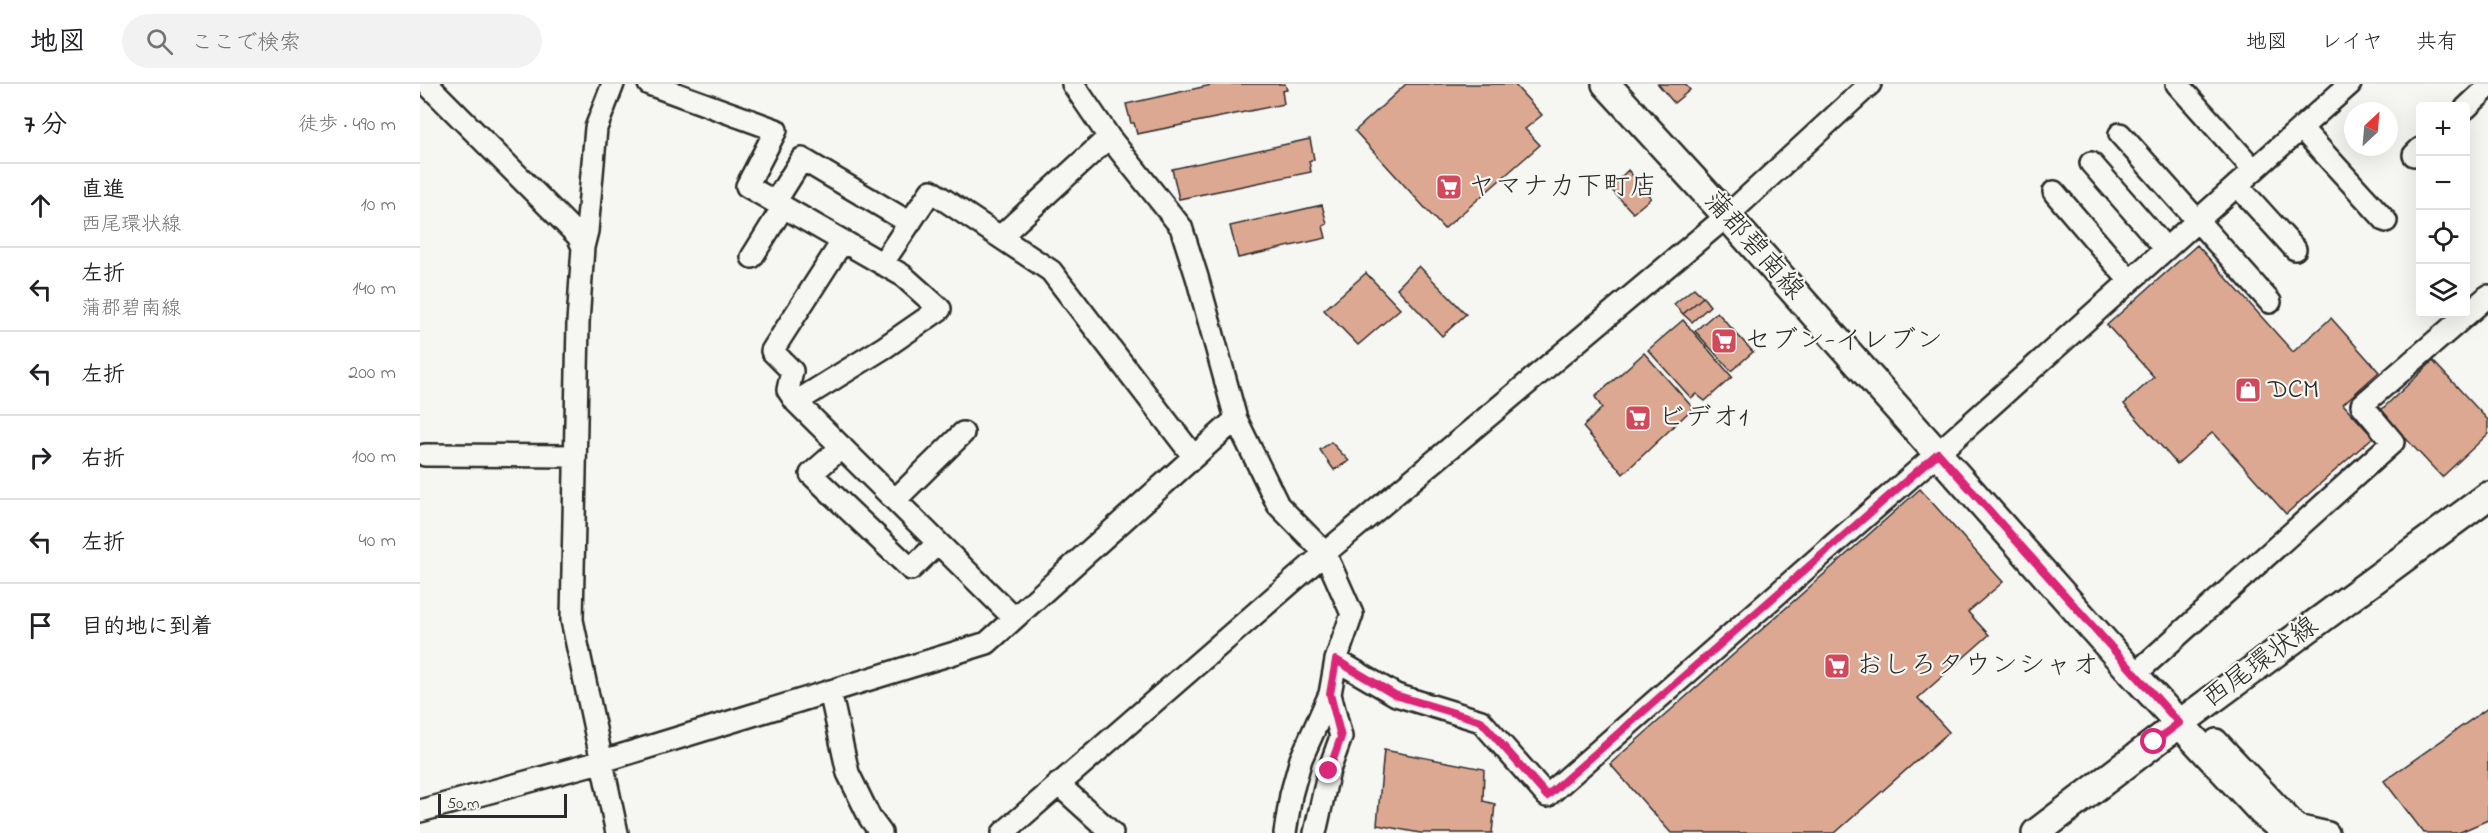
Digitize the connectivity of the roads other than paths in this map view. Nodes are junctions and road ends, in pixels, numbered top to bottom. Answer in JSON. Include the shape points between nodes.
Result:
{"nodes":[{"id":1,"x":427,"y":84,"type":"edge"},
{"id":2,"x":613,"y":84,"type":"edge"},
{"id":3,"x":649,"y":84,"type":"edge"},
{"id":4,"x":1072,"y":84,"type":"edge"},
{"id":5,"x":1606,"y":84,"type":"edge"},
{"id":6,"x":1870,"y":84,"type":"edge"},
{"id":7,"x":2177,"y":84,"type":"edge"},
{"id":8,"x":2350,"y":84,"type":"edge"},
{"id":9,"x":2486,"y":88,"type":"edge"},
{"id":10,"x":2470,"y":104,"type":"edge"},
{"id":11,"x":2301,"y":128,"type":"junction"},
{"id":12,"x":2120,"y":134,"type":"dead end"},
{"id":13,"x":1109,"y":137,"type":"junction"},
{"id":14,"x":2091,"y":163,"type":"dead end"},
{"id":15,"x":2254,"y":170,"type":"junction"},
{"id":16,"x":2237,"y":185,"type":"junction"},
{"id":17,"x":2054,"y":192,"type":"dead end"},
{"id":18,"x":779,"y":205,"type":"junction"},
{"id":19,"x":1727,"y":216,"type":"junction"},
{"id":20,"x":2197,"y":221,"type":"junction"},
{"id":21,"x":2386,"y":222,"type":"dead end"},
{"id":22,"x":910,"y":223,"type":"junction"},
{"id":23,"x":1000,"y":237,"type":"junction"},
{"id":24,"x":842,"y":242,"type":"junction"},
{"id":25,"x":583,"y":247,"type":"junction"},
{"id":26,"x":2166,"y":249,"type":"junction"},
{"id":27,"x":2295,"y":249,"type":"dead end"},
{"id":28,"x":752,"y":257,"type":"dead end"},
{"id":29,"x":882,"y":264,"type":"junction"},
{"id":30,"x":2130,"y":281,"type":"junction"},
{"id":31,"x":2488,"y":296,"type":"edge"},
{"id":32,"x":2270,"y":302,"type":"dead end"},
{"id":33,"x":796,"y":402,"type":"junction"},
{"id":34,"x":1236,"y":419,"type":"junction"},
{"id":35,"x":963,"y":433,"type":"dead end"},
{"id":36,"x":842,"y":447,"type":"junction"},
{"id":37,"x":1938,"y":453,"type":"junction"},
{"id":38,"x":425,"y":455,"type":"dead end"},
{"id":39,"x":575,"y":456,"type":"junction"},
{"id":40,"x":1194,"y":457,"type":"junction"},
{"id":41,"x":2488,"y":496,"type":"edge"},
{"id":42,"x":895,"y":500,"type":"junction"},
{"id":43,"x":938,"y":543,"type":"junction"},
{"id":44,"x":1325,"y":553,"type":"junction"},
{"id":45,"x":1014,"y":618,"type":"junction"},
{"id":46,"x":1336,"y":660,"type":"junction"},
{"id":47,"x":2134,"y":675,"type":"junction"},
{"id":48,"x":830,"y":691,"type":"junction"},
{"id":49,"x":1330,"y":694,"type":"junction"},
{"id":50,"x":2179,"y":723,"type":"junction"},
{"id":51,"x":2216,"y":740,"type":"dead end"},
{"id":52,"x":603,"y":761,"type":"junction"},
{"id":53,"x":1058,"y":784,"type":"junction"},
{"id":54,"x":420,"y":811,"type":"edge"},
{"id":55,"x":617,"y":833,"type":"edge"},
{"id":56,"x":880,"y":833,"type":"edge"},
{"id":57,"x":1003,"y":833,"type":"edge"},
{"id":58,"x":1112,"y":833,"type":"edge"},
{"id":59,"x":1286,"y":833,"type":"edge"},
{"id":60,"x":1316,"y":833,"type":"edge"},
{"id":61,"x":2036,"y":833,"type":"edge"},
{"id":62,"x":2287,"y":833,"type":"edge"},
{"id":63,"x":2328,"y":833,"type":"edge"}],
"edges":[{"from":1,"to":25,"type":"street","via":[[578,236]]},
{"from":2,"to":25,"type":"street","via":[[596,128]]},
{"from":3,"to":18,"type":"street","via":[[776,130],[747,186]]},
{"from":4,"to":13,"type":"street"},
{"from":5,"to":19,"type":"main road","name":"蒲郡碧南線"},
{"from":6,"to":19,"type":"street"},
{"from":7,"to":15,"type":"street"},
{"from":8,"to":11,"type":"street"},
{"from":9,"to":10,"type":"street"},
{"from":11,"to":15,"type":"street"},
{"from":11,"to":21,"type":"street"},
{"from":12,"to":20,"type":"street"},
{"from":13,"to":23,"type":"street"},
{"from":13,"to":34,"type":"street","via":[[1181,227]]},
{"from":14,"to":26,"type":"street"},
{"from":15,"to":16,"type":"street"},
{"from":16,"to":20,"type":"street"},
{"from":16,"to":27,"type":"street"},
{"from":17,"to":30,"type":"street"},
{"from":18,"to":22,"type":"street","via":[[802,159]]},
{"from":18,"to":24,"type":"street"},
{"from":18,"to":28,"type":"street"},
{"from":19,"to":37,"type":"main road","name":"蒲郡碧南線"},
{"from":19,"to":44,"type":"street"},
{"from":20,"to":26,"type":"street"},
{"from":20,"to":32,"type":"street"},
{"from":22,"to":23,"type":"street","via":[[931,191]]},
{"from":22,"to":29,"type":"street"},
{"from":23,"to":40,"type":"street","via":[[1051,271]]},
{"from":24,"to":29,"type":"street"},
{"from":24,"to":33,"type":"street","via":[[772,351],[792,371],[789,390]]},
{"from":25,"to":39,"type":"street"},
{"from":26,"to":30,"type":"street"},
{"from":29,"to":33,"type":"street","via":[[902,275],[940,309]]},
{"from":30,"to":37,"type":"street"},
{"from":31,"to":47,"type":"street","via":[[2362,405],[2393,442]]},
{"from":33,"to":36,"type":"street"},
{"from":34,"to":40,"type":"street"},
{"from":34,"to":44,"type":"street","via":[[1278,504]]},
{"from":35,"to":42,"type":"street"},
{"from":36,"to":42,"type":"street"},
{"from":36,"to":43,"type":"street","via":[[811,474],[911,569]]},
{"from":37,"to":46,"type":"street","via":[[1547,796],[1481,721],[1395,695]]},
{"from":37,"to":47,"type":"main road","name":"蒲郡碧南線"},
{"from":38,"to":39,"type":"street"},
{"from":39,"to":52,"type":"street","via":[[572,620]]},
{"from":40,"to":45,"type":"street"},
{"from":41,"to":50,"type":"main road","name":"西尾環状線"},
{"from":42,"to":43,"type":"street"},
{"from":43,"to":45,"type":"street"},
{"from":44,"to":46,"type":"street","via":[[1352,614]]},
{"from":44,"to":53,"type":"street"},
{"from":45,"to":48,"type":"street","via":[[987,643]]},
{"from":46,"to":49,"type":"street"},
{"from":47,"to":50,"type":"main road","name":"蒲郡碧南線"},
{"from":48,"to":52,"type":"street"},
{"from":48,"to":56,"type":"street","via":[[848,773]]},
{"from":49,"to":59,"type":"street","via":[[1301,759]]},
{"from":49,"to":60,"type":"street","via":[[1341,737],[1329,771]]},
{"from":50,"to":61,"type":"main road","name":"西尾環状線"},
{"from":50,"to":62,"type":"main road","name":"蒲郡碧南線","via":[[2263,813]]},
{"from":51,"to":63,"type":"street","via":[[2297,826]]},
{"from":52,"to":54,"type":"street"},
{"from":52,"to":55,"type":"street"},
{"from":53,"to":57,"type":"street"},
{"from":53,"to":58,"type":"street"}]}
